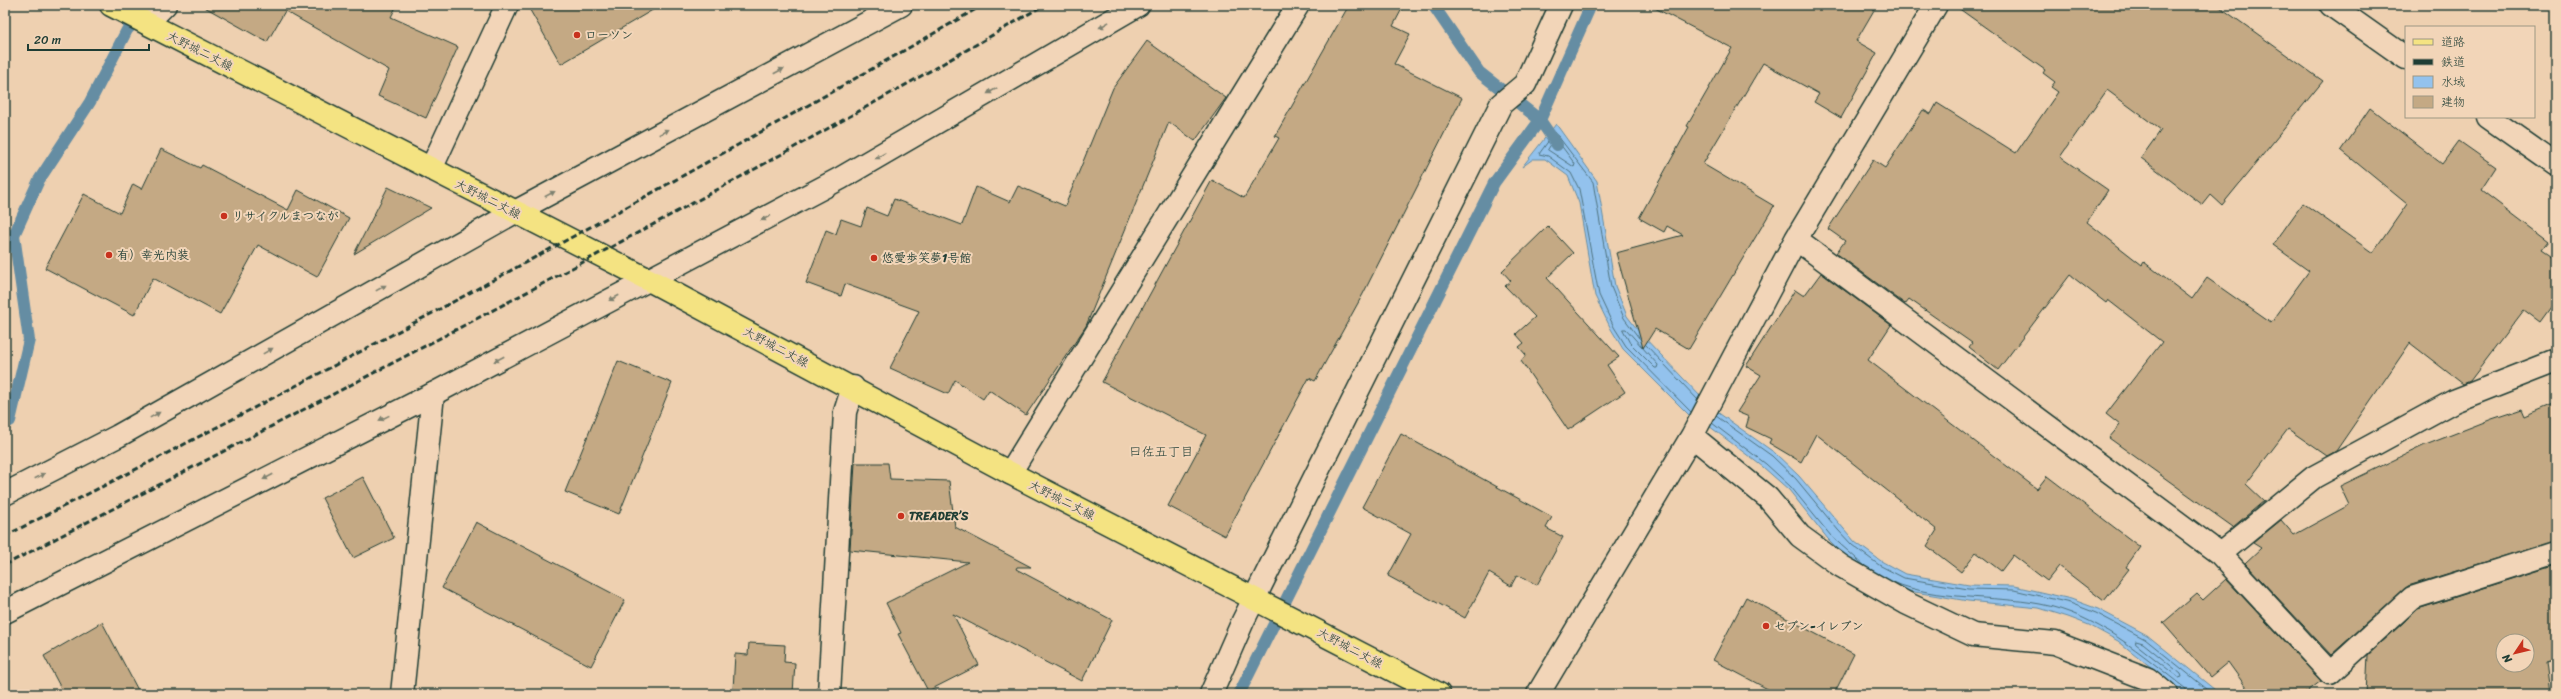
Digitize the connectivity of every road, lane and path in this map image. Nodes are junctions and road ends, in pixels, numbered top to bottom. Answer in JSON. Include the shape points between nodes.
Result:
{"nodes":[{"id":1,"x":111,"y":5,"type":"edge"},
{"id":2,"x":165,"y":5,"type":"edge"},
{"id":3,"x":507,"y":5,"type":"edge"},
{"id":4,"x":901,"y":5,"type":"edge"},
{"id":5,"x":1138,"y":5,"type":"edge"},
{"id":6,"x":1298,"y":5,"type":"edge"},
{"id":7,"x":1561,"y":5,"type":"edge"},
{"id":8,"x":1936,"y":5,"type":"edge"},
{"id":9,"x":2331,"y":5,"type":"edge"},
{"id":10,"x":147,"y":23,"type":"junction"},
{"id":11,"x":2405,"y":57,"type":"edge"},
{"id":12,"x":2489,"y":118,"type":"edge"},
{"id":13,"x":2556,"y":165,"type":"edge"},
{"id":14,"x":431,"y":169,"type":"junction"},
{"id":15,"x":515,"y":212,"type":"junction"},
{"id":16,"x":1796,"y":239,"type":"junction"},
{"id":17,"x":649,"y":280,"type":"junction"},
{"id":18,"x":2556,"y":361,"type":"edge"},
{"id":19,"x":853,"y":388,"type":"junction"},
{"id":20,"x":433,"y":394,"type":"junction"},
{"id":21,"x":1692,"y":436,"type":"junction"},
{"id":22,"x":1010,"y":473,"type":"junction"},
{"id":23,"x":5,"y":494,"type":"edge"},
{"id":24,"x":2556,"y":552,"type":"edge"},
{"id":25,"x":2220,"y":554,"type":"junction"},
{"id":26,"x":1256,"y":598,"type":"junction"},
{"id":27,"x":5,"y":612,"type":"edge"},
{"id":28,"x":402,"y":694,"type":"edge"},
{"id":29,"x":829,"y":694,"type":"edge"},
{"id":30,"x":1211,"y":694,"type":"edge"},
{"id":31,"x":1439,"y":694,"type":"edge"},
{"id":32,"x":1538,"y":694,"type":"edge"},
{"id":33,"x":2166,"y":694,"type":"edge"}],
"edges":[{"from":1,"to":10,"type":"main road","name":"大野城二丈線"},
{"from":2,"to":10,"type":"street"},
{"from":3,"to":14,"type":"street"},
{"from":15,"to":4,"type":"street","one_way":true},
{"from":5,"to":17,"type":"street","one_way":true,"via":[[841,178]]},
{"from":6,"to":22,"type":"street"},
{"from":7,"to":26,"type":"street","via":[[1525,84],[1501,104]]},
{"from":8,"to":16,"type":"street"},
{"from":9,"to":11,"type":"street"},
{"from":10,"to":14,"type":"main road","name":"大野城二丈線"},
{"from":12,"to":13,"type":"street"},
{"from":14,"to":15,"type":"main road","name":"大野城二丈線"},
{"from":15,"to":17,"type":"main road","name":"大野城二丈線"},
{"from":23,"to":15,"type":"street","one_way":true,"via":[[118,436]]},
{"from":16,"to":21,"type":"street"},
{"from":16,"to":25,"type":"street"},
{"from":17,"to":19,"type":"main road","name":"大野城二丈線"},
{"from":17,"to":20,"type":"street","one_way":true},
{"from":18,"to":25,"type":"street","via":[[2454,402],[2314,477]]},
{"from":19,"to":22,"type":"main road","name":"大野城二丈線"},
{"from":19,"to":29,"type":"street","via":[[845,412]]},
{"from":20,"to":27,"type":"street","one_way":true},
{"from":20,"to":28,"type":"street"},
{"from":21,"to":32,"type":"street"},
{"from":21,"to":33,"type":"street","via":[[1768,498],[1800,536],[1841,566],[1906,603],[1973,635],[2055,643],[2148,679]]},
{"from":22,"to":26,"type":"main road","name":"大野城二丈線"},
{"from":24,"to":25,"type":"street","via":[[2412,598],[2330,673]]},
{"from":26,"to":30,"type":"street"},
{"from":26,"to":31,"type":"main road","name":"大野城二丈線"}]}
